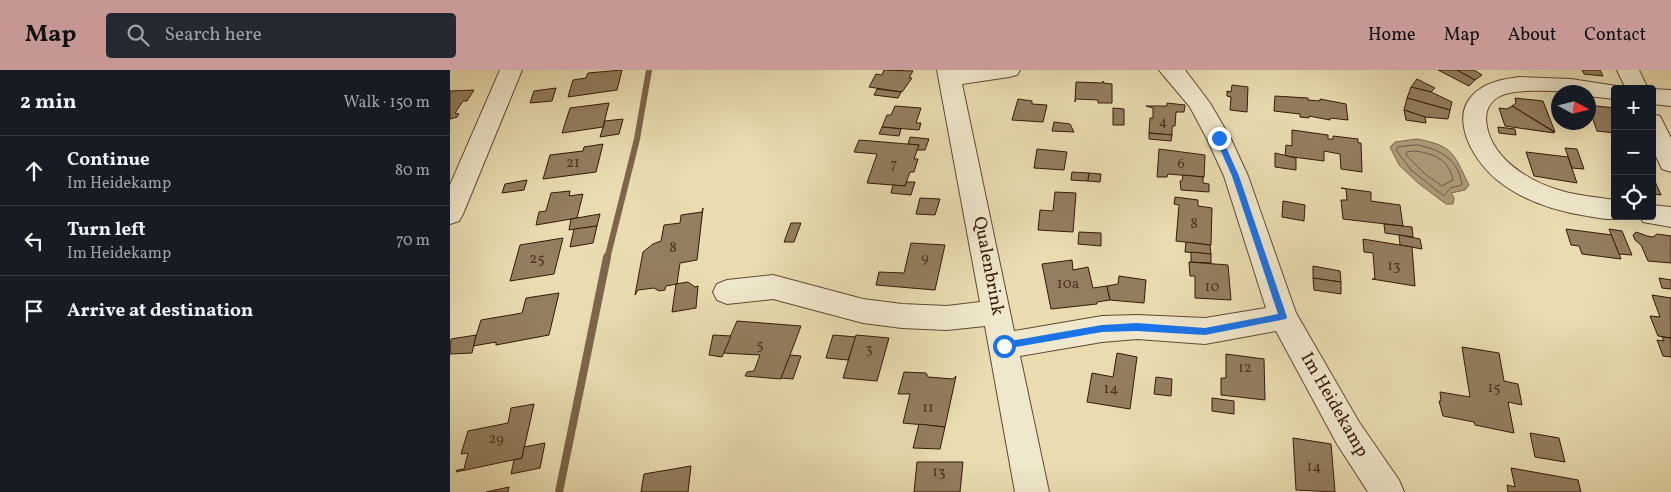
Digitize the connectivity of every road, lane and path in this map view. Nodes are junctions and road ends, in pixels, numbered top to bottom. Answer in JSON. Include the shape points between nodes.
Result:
{"nodes":[{"id":1,"x":511,"y":70,"type":"edge"},
{"id":2,"x":1009,"y":70,"type":"edge"},
{"id":3,"x":1170,"y":70,"type":"edge"},
{"id":4,"x":1628,"y":70,"type":"edge"},
{"id":5,"x":949,"y":74,"type":"edge"},
{"id":6,"x":1635,"y":85,"type":"edge"},
{"id":7,"x":1611,"y":92,"type":"edge"},
{"id":8,"x":1656,"y":96,"type":"edge"},
{"id":9,"x":1671,"y":98,"type":"edge"},
{"id":10,"x":1656,"y":130,"type":"edge"},
{"id":11,"x":1671,"y":163,"type":"edge"},
{"id":12,"x":455,"y":189,"type":"edge"},
{"id":13,"x":1611,"y":209,"type":"edge"},
{"id":14,"x":450,"y":214,"type":"edge"},
{"id":15,"x":1656,"y":215,"type":"edge"},
{"id":16,"x":1671,"y":217,"type":"edge"},
{"id":17,"x":727,"y":292,"type":"dead end"},
{"id":18,"x":997,"y":312,"type":"junction"},
{"id":19,"x":1283,"y":317,"type":"junction"},
{"id":20,"x":1004,"y":346,"type":"junction"},
{"id":21,"x":1032,"y":492,"type":"edge"},
{"id":22,"x":1387,"y":492,"type":"edge"}],
"edges":[{"from":1,"to":12,"type":"street"},
{"from":2,"to":5,"type":"street"},
{"from":3,"to":19,"type":"street","name":"Im Heidekamp","via":[[1199,103],[1219,138],[1236,176]]},
{"from":4,"to":6,"type":"street"},
{"from":5,"to":18,"type":"street","name":"Qualenbrink"},
{"from":7,"to":13,"type":"street","via":[[1518,85],[1495,89],[1477,102],[1474,116],[1476,136],[1490,160],[1517,182],[1562,201]]},
{"from":8,"to":9,"type":"street"},
{"from":10,"to":11,"type":"street"},
{"from":12,"to":14,"type":"street"},
{"from":15,"to":16,"type":"street"},
{"from":17,"to":18,"type":"street","via":[[773,287],[863,311],[902,316],[946,318]]},
{"from":18,"to":20,"type":"street","name":"Qualenbrink"},
{"from":19,"to":20,"type":"street","via":[[1205,331],[1137,327],[1102,329]]},
{"from":19,"to":22,"type":"street","name":"Im Heidekamp","via":[[1348,433]]},
{"from":20,"to":21,"type":"street","name":"Qualenbrink"}]}
